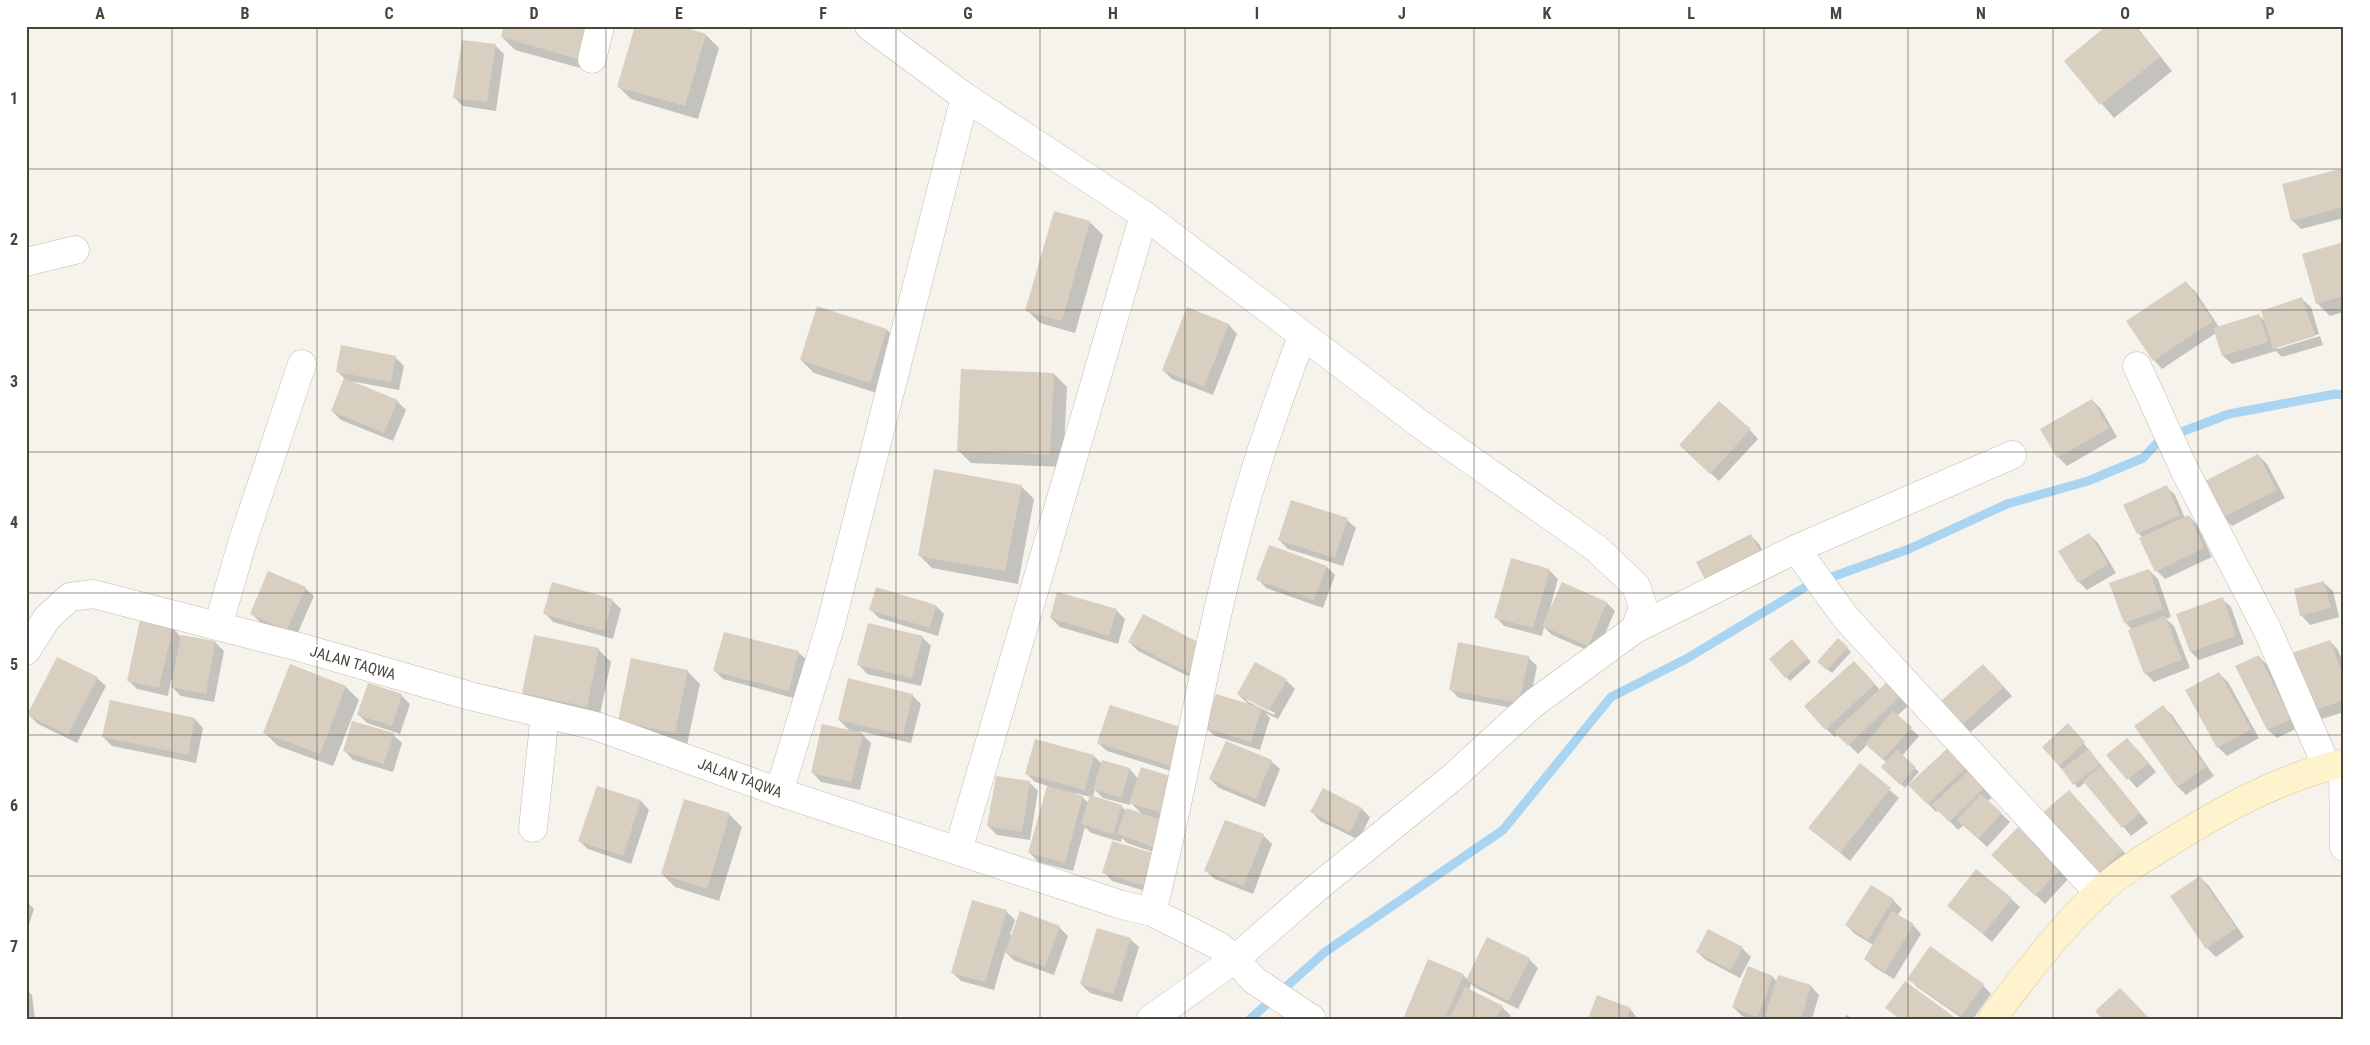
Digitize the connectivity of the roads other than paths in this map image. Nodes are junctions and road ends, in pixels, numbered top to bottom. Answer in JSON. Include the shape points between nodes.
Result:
{"nodes":[{"id":1,"x":600,"y":26,"type":"edge"},
{"id":2,"x":869,"y":26,"type":"edge"},
{"id":3,"x":592,"y":59,"type":"dead end"},
{"id":4,"x":965,"y":96,"type":"junction"},
{"id":5,"x":1144,"y":215,"type":"junction"},
{"id":6,"x":75,"y":250,"type":"dead end"},
{"id":7,"x":26,"y":262,"type":"edge"},
{"id":8,"x":1302,"y":336,"type":"junction"},
{"id":9,"x":302,"y":364,"type":"dead end"},
{"id":10,"x":2137,"y":366,"type":"dead end"},
{"id":11,"x":2012,"y":455,"type":"dead end"},
{"id":12,"x":1802,"y":559,"type":"junction"},
{"id":13,"x":218,"y":626,"type":"junction"},
{"id":14,"x":1635,"y":629,"type":"junction"},
{"id":15,"x":26,"y":651,"type":"edge"},
{"id":16,"x":544,"y":714,"type":"junction"},
{"id":17,"x":2338,"y":764,"type":"edge"},
{"id":18,"x":779,"y":792,"type":"junction"},
{"id":19,"x":533,"y":828,"type":"dead end"},
{"id":20,"x":2344,"y":848,"type":"edge"},
{"id":21,"x":958,"y":851,"type":"junction"},
{"id":22,"x":2098,"y":893,"type":"junction"},
{"id":23,"x":1152,"y":912,"type":"junction"},
{"id":24,"x":1235,"y":959,"type":"junction"},
{"id":25,"x":1303,"y":1014,"type":"edge"},
{"id":26,"x":1151,"y":1019,"type":"edge"},
{"id":27,"x":1992,"y":1019,"type":"edge"}],
"edges":[{"from":1,"to":3,"type":"street"},
{"from":2,"to":4,"type":"street"},
{"from":4,"to":5,"type":"street"},
{"from":4,"to":18,"type":"street","via":[[830,627]]},
{"from":5,"to":8,"type":"street"},
{"from":5,"to":21,"type":"street"},
{"from":6,"to":7,"type":"street"},
{"from":8,"to":14,"type":"street","via":[[1596,548],[1636,586],[1643,607]]},
{"from":8,"to":23,"type":"street","via":[[1250,488]]},
{"from":9,"to":13,"type":"street"},
{"from":10,"to":17,"type":"street","via":[[2185,471]]},
{"from":11,"to":12,"type":"street"},
{"from":12,"to":14,"type":"street"},
{"from":12,"to":22,"type":"street","via":[[1846,618]]},
{"from":13,"to":15,"type":"street","name":"JALAN TAQWA","via":[[94,594],[70,597],[47,618]]},
{"from":13,"to":16,"type":"street","name":"JALAN TAQWA"},
{"from":14,"to":24,"type":"street","via":[[1534,703],[1453,777]]},
{"from":16,"to":18,"type":"street","name":"JALAN TAQWA","via":[[596,726]]},
{"from":16,"to":19,"type":"street"},
{"from":17,"to":20,"type":"street"},
{"from":17,"to":22,"type":"street","via":[[2264,790],[2200,824],[2140,861]]},
{"from":18,"to":21,"type":"street","name":"JALAN TAQWA"},
{"from":21,"to":23,"type":"street","name":"JALAN TAQWA"},
{"from":22,"to":27,"type":"street","via":[[2029,969]]},
{"from":23,"to":24,"type":"street","name":"JALAN TAQWA","via":[[1219,946]]},
{"from":24,"to":25,"type":"street","name":"JALAN TAQWA","via":[[1254,980]]},
{"from":24,"to":26,"type":"street"}]}
